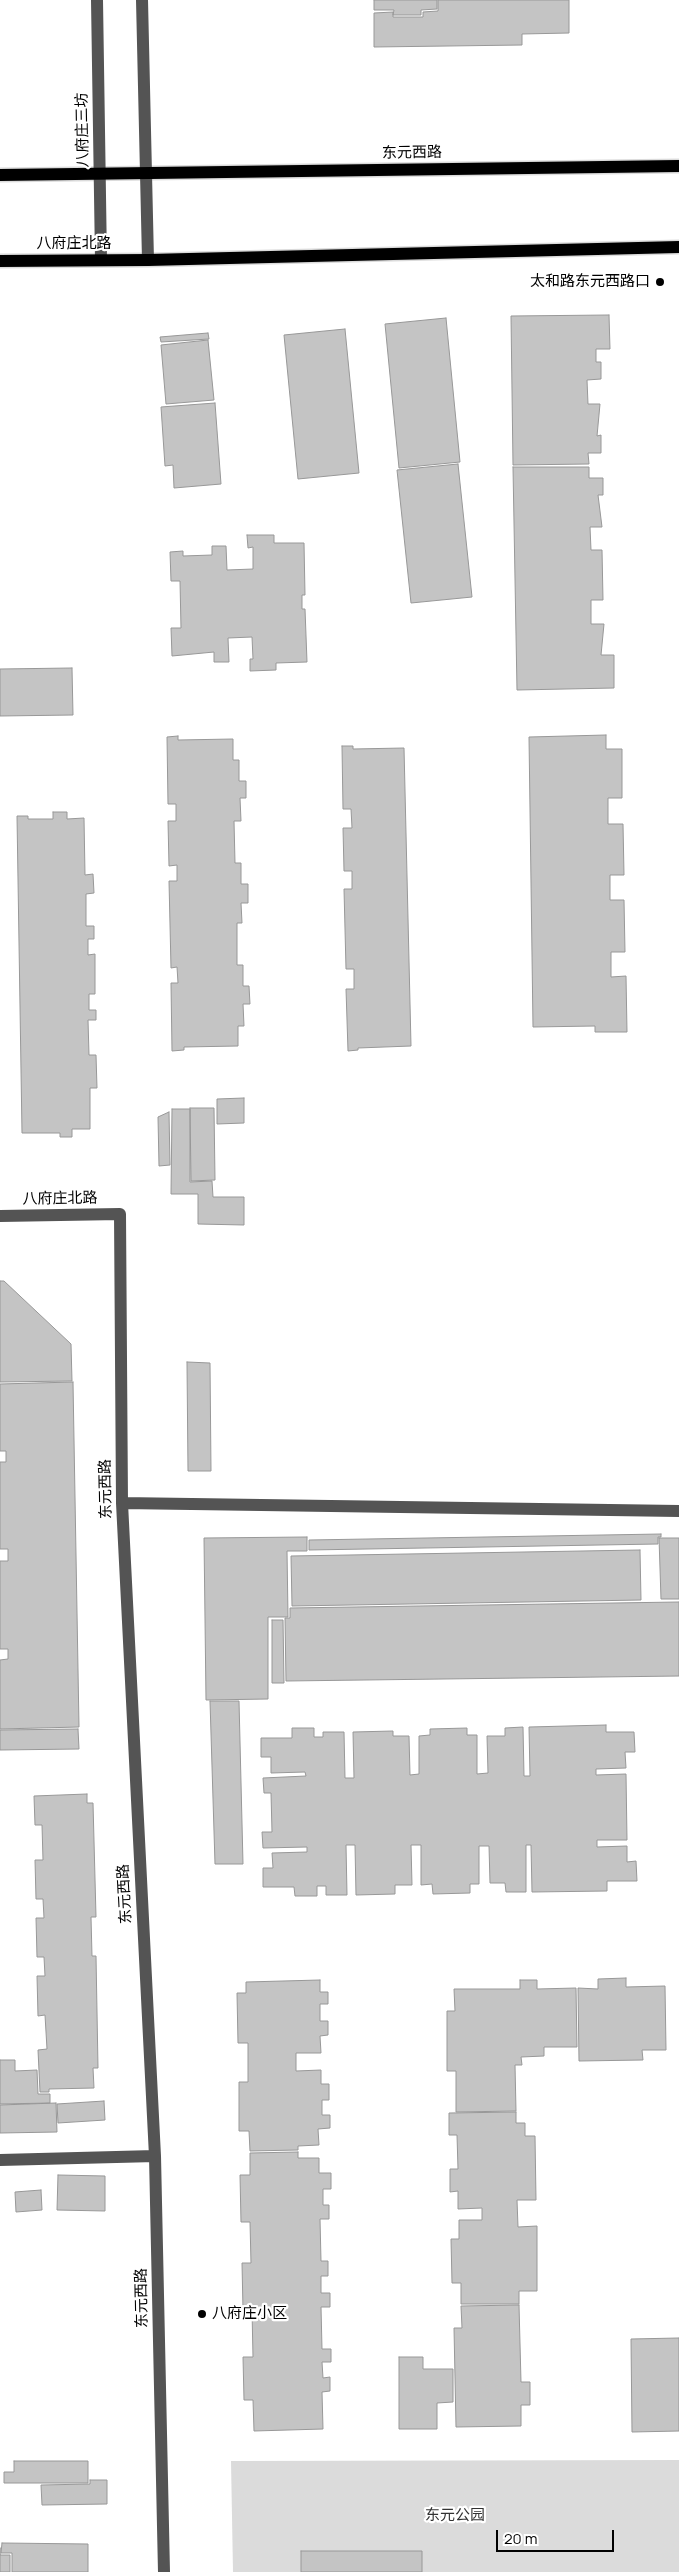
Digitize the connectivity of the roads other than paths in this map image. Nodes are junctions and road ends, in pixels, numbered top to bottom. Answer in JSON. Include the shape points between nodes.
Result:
{"nodes":[{"id":1,"x":97,"y":0,"type":"edge"},
{"id":2,"x":142,"y":0,"type":"edge"},
{"id":3,"x":679,"y":166,"type":"edge"},
{"id":4,"x":146,"y":172,"type":"junction"},
{"id":5,"x":100,"y":173,"type":"junction"},
{"id":6,"x":0,"y":175,"type":"edge"},
{"id":7,"x":679,"y":247,"type":"edge"},
{"id":8,"x":101,"y":260,"type":"junction"},
{"id":9,"x":148,"y":260,"type":"junction"},
{"id":10,"x":0,"y":261,"type":"edge"},
{"id":11,"x":120,"y":1214,"type":"joint"},
{"id":12,"x":0,"y":1216,"type":"edge"},
{"id":13,"x":122,"y":1503,"type":"junction"},
{"id":14,"x":679,"y":1511,"type":"edge"},
{"id":15,"x":155,"y":2156,"type":"junction"},
{"id":16,"x":0,"y":2160,"type":"edge"},
{"id":17,"x":164,"y":2572,"type":"edge"}],
"edges":[{"from":1,"to":5,"type":"street","name":"八府庄三坊"},
{"from":2,"to":4,"type":"street"},
{"from":3,"to":4,"type":"main road","name":"东元西路"},
{"from":4,"to":5,"type":"main road"},
{"from":4,"to":9,"type":"street"},
{"from":5,"to":6,"type":"main road"},
{"from":5,"to":8,"type":"street","name":"八府庄三坊"},
{"from":7,"to":9,"type":"main road"},
{"from":8,"to":9,"type":"main road","name":"八府庄北路"},
{"from":8,"to":10,"type":"main road","name":"八府庄北路"},
{"from":11,"to":12,"type":"street","name":"八府庄北路"},
{"from":11,"to":13,"type":"street","name":"东元西路"},
{"from":13,"to":14,"type":"street"},
{"from":13,"to":15,"type":"street","name":"东元西路"},
{"from":15,"to":16,"type":"street"},
{"from":15,"to":17,"type":"street","name":"东元西路"}]}
